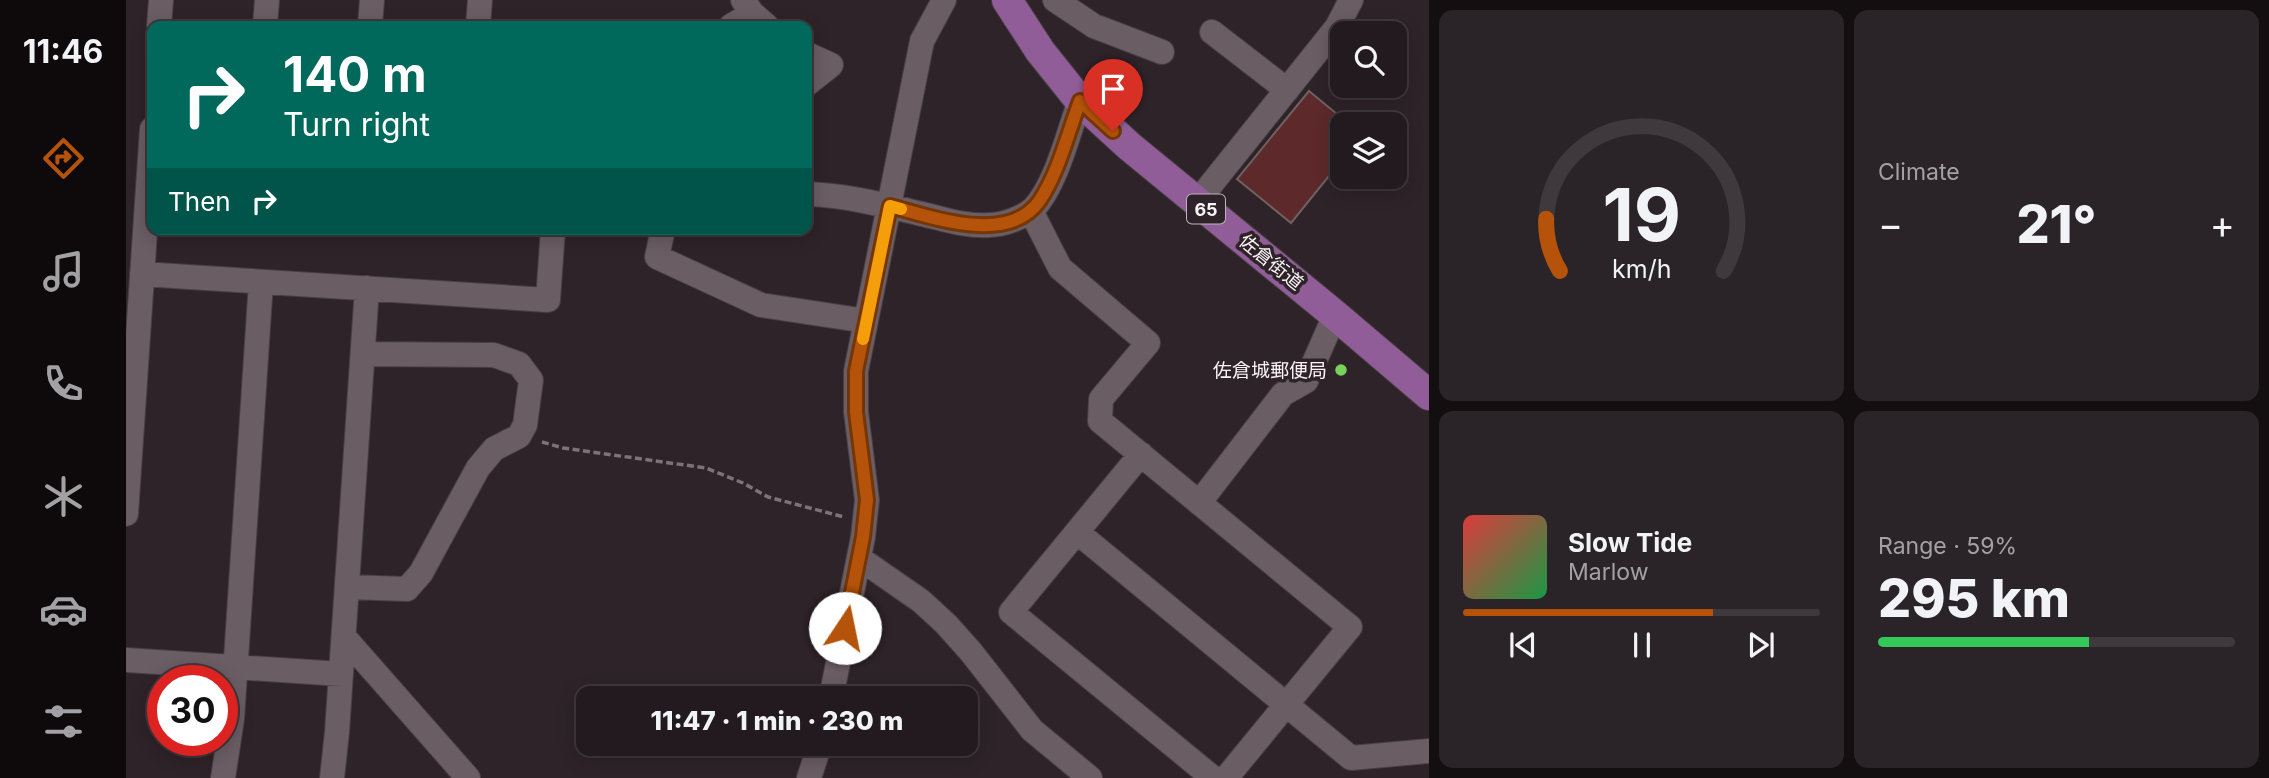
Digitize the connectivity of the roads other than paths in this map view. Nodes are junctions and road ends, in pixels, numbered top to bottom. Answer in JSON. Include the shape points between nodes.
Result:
{"nodes":[{"id":1,"x":161,"y":0,"type":"edge"},
{"id":2,"x":267,"y":0,"type":"edge"},
{"id":3,"x":372,"y":0,"type":"edge"},
{"id":4,"x":480,"y":0,"type":"edge"},
{"id":5,"x":944,"y":0,"type":"edge"},
{"id":6,"x":1007,"y":0,"type":"edge"},
{"id":7,"x":1055,"y":0,"type":"edge"},
{"id":8,"x":1350,"y":0,"type":"edge"},
{"id":9,"x":159,"y":21,"type":"edge"},
{"id":10,"x":265,"y":21,"type":"edge"},
{"id":11,"x":370,"y":21,"type":"edge"},
{"id":12,"x":478,"y":21,"type":"edge"},
{"id":13,"x":1212,"y":32,"type":"dead end"},
{"id":14,"x":1162,"y":52,"type":"dead end"},
{"id":15,"x":812,"y":56,"type":"edge"},
{"id":16,"x":812,"y":80,"type":"edge"},
{"id":17,"x":1287,"y":90,"type":"junction"},
{"id":18,"x":1080,"y":101,"type":"junction"},
{"id":19,"x":812,"y":195,"type":"edge"},
{"id":20,"x":1197,"y":202,"type":"junction"},
{"id":21,"x":890,"y":206,"type":"junction"},
{"id":22,"x":147,"y":210,"type":"edge"},
{"id":23,"x":1031,"y":211,"type":"junction"},
{"id":24,"x":553,"y":235,"type":"edge"},
{"id":25,"x":662,"y":235,"type":"edge"},
{"id":26,"x":142,"y":274,"type":"junction"},
{"id":27,"x":261,"y":282,"type":"junction"},
{"id":28,"x":367,"y":288,"type":"junction"},
{"id":29,"x":1335,"y":315,"type":"junction"},
{"id":30,"x":866,"y":321,"type":"junction"},
{"id":31,"x":363,"y":354,"type":"junction"},
{"id":32,"x":1429,"y":395,"type":"edge"},
{"id":33,"x":1141,"y":454,"type":"junction"},
{"id":34,"x":1199,"y":503,"type":"junction"},
{"id":35,"x":126,"y":505,"type":"edge"},
{"id":36,"x":126,"y":514,"type":"edge"},
{"id":37,"x":1077,"y":532,"type":"junction"},
{"id":38,"x":859,"y":558,"type":"junction"},
{"id":39,"x":347,"y":587,"type":"junction"},
{"id":40,"x":344,"y":637,"type":"junction"},
{"id":41,"x":126,"y":660,"type":"edge"},
{"id":42,"x":204,"y":665,"type":"edge"},
{"id":43,"x":235,"y":665,"type":"edge"},
{"id":44,"x":238,"y":667,"type":"edge"},
{"id":45,"x":341,"y":674,"type":"junction"},
{"id":46,"x":833,"y":686,"type":"edge"},
{"id":47,"x":1286,"y":705,"type":"junction"},
{"id":48,"x":1429,"y":751,"type":"edge"},
{"id":49,"x":226,"y":756,"type":"edge"},
{"id":50,"x":816,"y":756,"type":"edge"},
{"id":51,"x":1080,"y":775,"type":"edge"},
{"id":52,"x":223,"y":778,"type":"edge"},
{"id":53,"x":332,"y":778,"type":"edge"},
{"id":54,"x":468,"y":778,"type":"edge"},
{"id":55,"x":809,"y":778,"type":"edge"},
{"id":56,"x":1213,"y":778,"type":"edge"},
{"id":57,"x":1226,"y":778,"type":"edge"}],
"edges":[{"from":1,"to":9,"type":"street"},
{"from":2,"to":10,"type":"street"},
{"from":3,"to":11,"type":"street"},
{"from":4,"to":12,"type":"street"},
{"from":5,"to":21,"type":"street","via":[[922,41]]},
{"from":6,"to":18,"type":"main road","name":"佐倉街道","number":"65"},
{"from":7,"to":14,"type":"street","via":[[1094,26]]},
{"from":8,"to":17,"type":"street","via":[[1337,27]]},
{"from":13,"to":17,"type":"street"},
{"from":15,"to":16,"type":"street","via":[[831,65]]},
{"from":17,"to":20,"type":"street"},
{"from":18,"to":20,"type":"main road","name":"佐倉街道","number":"65"},
{"from":18,"to":23,"type":"street","via":[[1052,176]]},
{"from":19,"to":21,"type":"street"},
{"from":20,"to":29,"type":"main road","name":"佐倉街道","number":"65"},
{"from":21,"to":23,"type":"street","via":[[968,225],[992,226]]},
{"from":21,"to":30,"type":"street"},
{"from":22,"to":26,"type":"street"},
{"from":23,"to":33,"type":"street","via":[[1060,268],[1148,344],[1101,399],[1100,421]]},
{"from":24,"to":28,"type":"street","via":[[548,300]]},
{"from":25,"to":30,"type":"street","via":[[657,257],[761,305]]},
{"from":26,"to":27,"type":"street"},
{"from":26,"to":35,"type":"street"},
{"from":27,"to":28,"type":"street"},
{"from":27,"to":43,"type":"street"},
{"from":28,"to":31,"type":"street"},
{"from":29,"to":32,"type":"main road","name":"佐倉街道","number":"65"},
{"from":29,"to":34,"type":"street","via":[[1306,381],[1283,394]]},
{"from":30,"to":38,"type":"street","via":[[856,371],[867,500]]},
{"from":31,"to":39,"type":"street"},
{"from":31,"to":39,"type":"street","via":[[494,355],[519,364],[531,380],[525,425],[519,436],[494,449],[478,468],[421,573],[407,589]]},
{"from":33,"to":34,"type":"street"},
{"from":33,"to":37,"type":"street"},
{"from":34,"to":47,"type":"street","via":[[1350,627]]},
{"from":35,"to":36,"type":"street"},
{"from":37,"to":47,"type":"street"},
{"from":37,"to":56,"type":"street","via":[[1011,612]]},
{"from":38,"to":46,"type":"street"},
{"from":38,"to":51,"type":"street","via":[[946,624],[1032,730]]},
{"from":39,"to":40,"type":"street"},
{"from":40,"to":45,"type":"street"},
{"from":40,"to":54,"type":"street"},
{"from":41,"to":42,"type":"street"},
{"from":44,"to":45,"type":"street"},
{"from":45,"to":53,"type":"street"},
{"from":47,"to":48,"type":"street","via":[[1351,758]]},
{"from":47,"to":57,"type":"street"},
{"from":49,"to":52,"type":"street"},
{"from":50,"to":55,"type":"street"}]}
